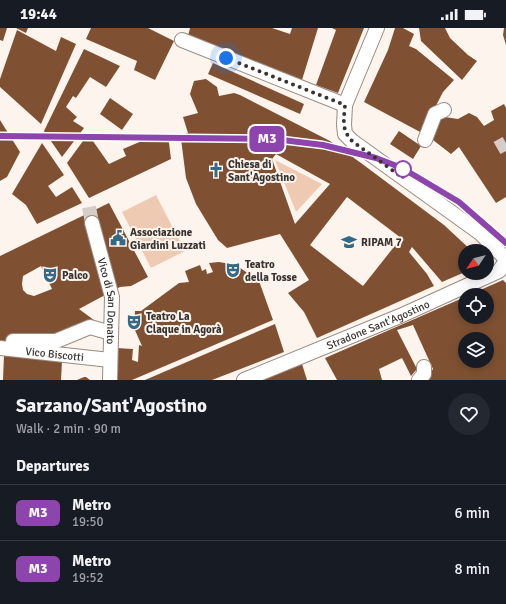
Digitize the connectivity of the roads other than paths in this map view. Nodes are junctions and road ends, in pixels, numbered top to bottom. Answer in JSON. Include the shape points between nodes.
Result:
{"nodes":[{"id":1,"x":377,"y":28,"type":"edge"},
{"id":2,"x":182,"y":40,"type":"dead end"},
{"id":3,"x":345,"y":105,"type":"junction"},
{"id":4,"x":444,"y":110,"type":"dead end"},
{"id":5,"x":425,"y":140,"type":"dead end"},
{"id":6,"x":92,"y":222,"type":"tunnel mouth"},
{"id":7,"x":506,"y":260,"type":"edge"},
{"id":8,"x":111,"y":333,"type":"junction"},
{"id":9,"x":13,"y":341,"type":"dead end"},
{"id":10,"x":0,"y":348,"type":"edge"},
{"id":11,"x":110,"y":360,"type":"junction"},
{"id":12,"x":110,"y":380,"type":"edge"},
{"id":13,"x":244,"y":380,"type":"edge"}],
"edges":[{"from":1,"to":3,"type":"street"},
{"from":2,"to":3,"type":"street"},
{"from":3,"to":7,"type":"street","via":[[344,125],[346,134],[352,141],[480,233]]},
{"from":4,"to":5,"type":"street","via":[[435,114]]},
{"from":6,"to":8,"type":"street","name":"Vico di San Donato","via":[[112,297]]},
{"from":7,"to":13,"type":"street","name":"Stradone Sant'Agostino","via":[[499,270],[492,274],[312,357]]},
{"from":8,"to":9,"type":"street","via":[[90,327],[56,341]]},
{"from":8,"to":11,"type":"street","name":"Vico di San Donato"},
{"from":10,"to":11,"type":"street","name":"Vico Biscotti"},
{"from":11,"to":12,"type":"street","name":"Vico di San Donato"}]}
